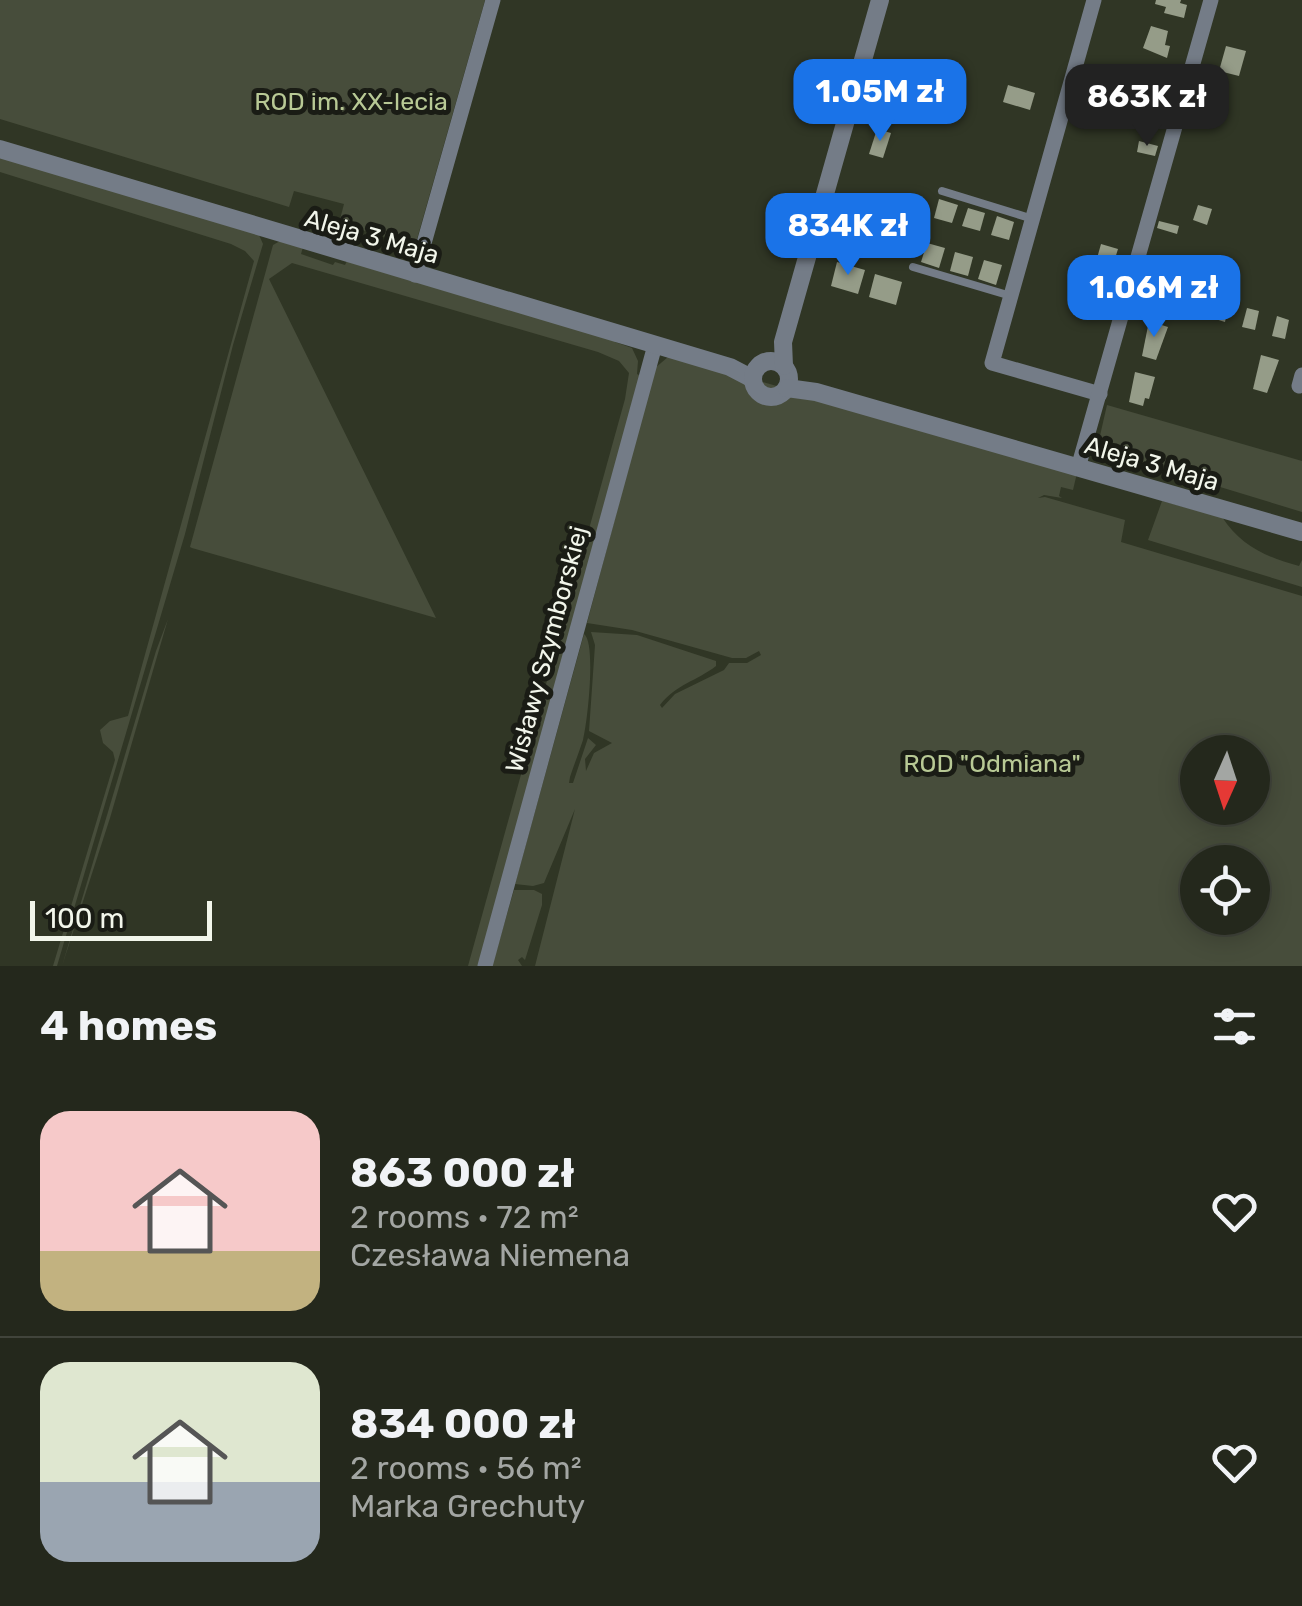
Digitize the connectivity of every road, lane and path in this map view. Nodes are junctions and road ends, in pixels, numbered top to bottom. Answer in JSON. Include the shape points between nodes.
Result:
{"nodes":[{"id":1,"x":493,"y":0,"type":"edge"},
{"id":2,"x":880,"y":0,"type":"edge"},
{"id":3,"x":1094,"y":0,"type":"edge"},
{"id":4,"x":1211,"y":0,"type":"edge"},
{"id":5,"x":0,"y":150,"type":"edge"},
{"id":6,"x":942,"y":191,"type":"dead end"},
{"id":7,"x":1033,"y":219,"type":"junction"},
{"id":8,"x":913,"y":267,"type":"dead end"},
{"id":9,"x":415,"y":274,"type":"junction"},
{"id":10,"x":1011,"y":296,"type":"junction"},
{"id":11,"x":655,"y":345,"type":"junction"},
{"id":12,"x":773,"y":373,"type":"junction"},
{"id":13,"x":1100,"y":394,"type":"junction"},
{"id":14,"x":1078,"y":468,"type":"junction"},
{"id":15,"x":1302,"y":532,"type":"edge"},
{"id":16,"x":485,"y":966,"type":"edge"}],
"edges":[{"from":1,"to":9,"type":"street"},
{"from":2,"to":12,"type":"street"},
{"from":3,"to":7,"type":"street"},
{"from":4,"to":13,"type":"street"},
{"from":5,"to":9,"type":"street","name":"Aleja 3 Maja"},
{"from":6,"to":7,"type":"lane"},
{"from":7,"to":10,"type":"street"},
{"from":8,"to":10,"type":"lane"},
{"from":9,"to":11,"type":"street","name":"Aleja 3 Maja"},
{"from":10,"to":13,"type":"street","via":[[992,363]]},
{"from":11,"to":12,"type":"street","name":"Aleja 3 Maja"},
{"from":11,"to":16,"type":"street","name":"Wisławy Szymborskiej"},
{"from":12,"to":14,"type":"street","name":"Aleja 3 Maja","via":[[816,392]]},
{"from":13,"to":14,"type":"street"},
{"from":14,"to":15,"type":"street","name":"Aleja 3 Maja"}]}
